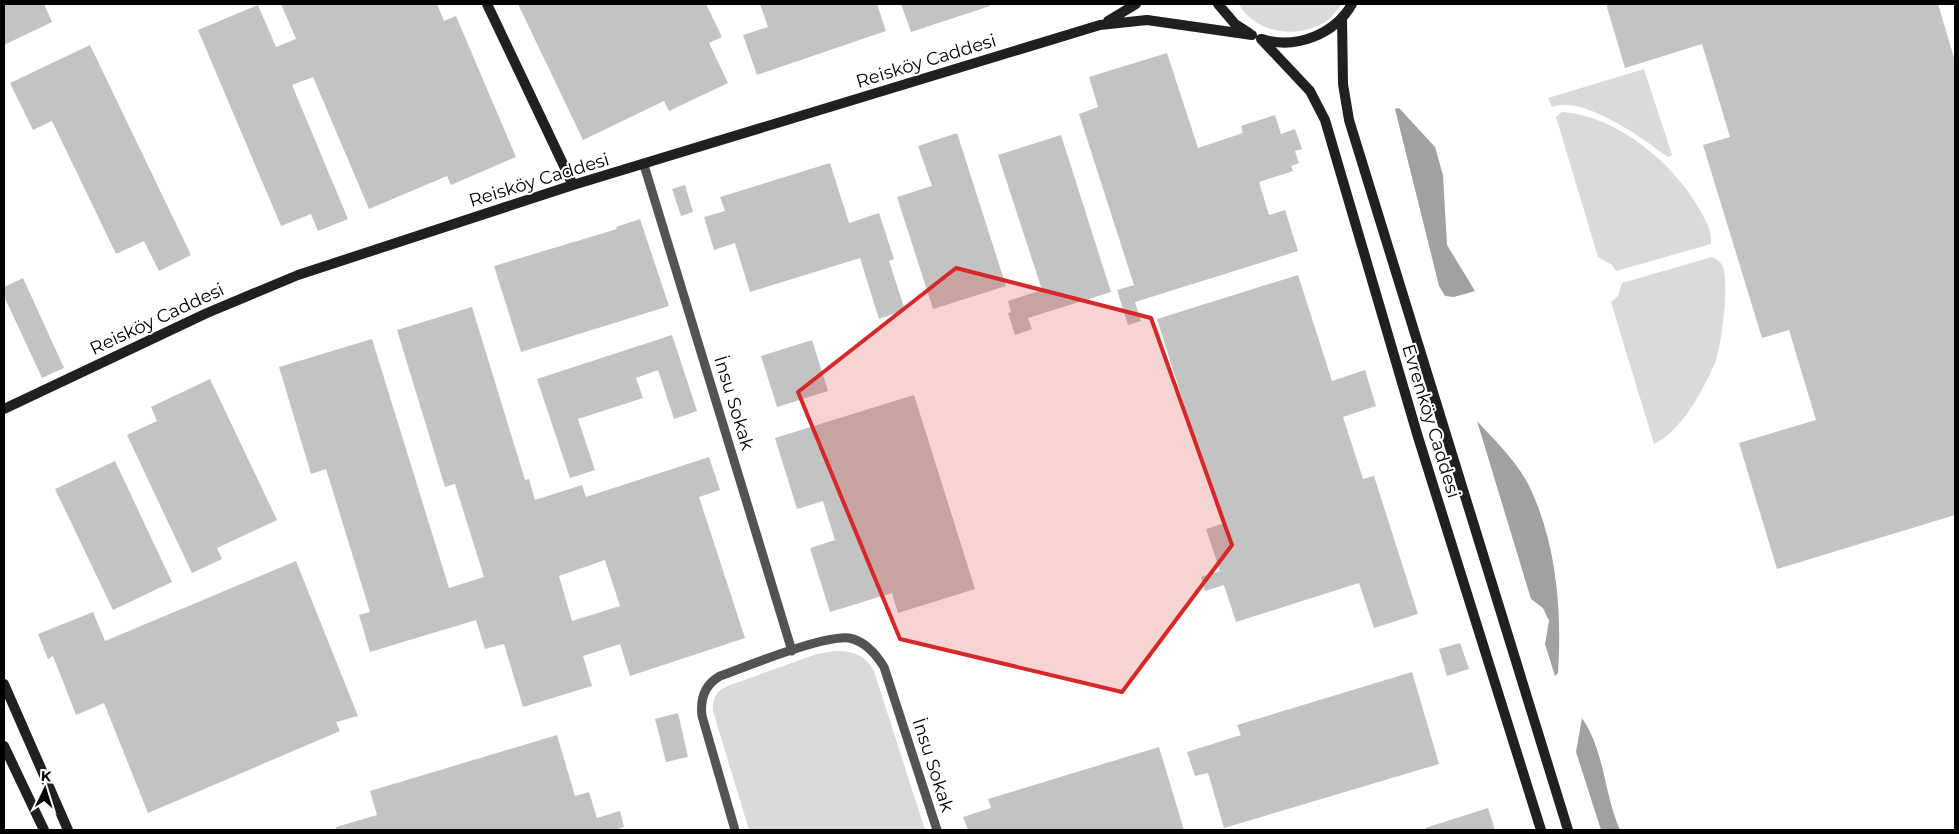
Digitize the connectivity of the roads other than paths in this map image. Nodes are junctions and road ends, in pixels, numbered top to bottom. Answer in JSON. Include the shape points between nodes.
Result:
{"nodes":[{"id":1,"x":487,"y":4,"type":"edge"},
{"id":2,"x":1136,"y":4,"type":"edge"},
{"id":3,"x":1218,"y":4,"type":"edge"},
{"id":4,"x":1352,"y":5,"type":"edge"},
{"id":5,"x":1342,"y":18,"type":"junction"},
{"id":6,"x":1100,"y":25,"type":"junction"},
{"id":7,"x":1257,"y":37,"type":"junction"},
{"id":8,"x":644,"y":165,"type":"junction"},
{"id":9,"x":573,"y":186,"type":"junction"},
{"id":10,"x":4,"y":410,"type":"edge"},
{"id":11,"x":792,"y":651,"type":"junction"},
{"id":12,"x":4,"y":684,"type":"edge"},
{"id":13,"x":4,"y":746,"type":"edge"},
{"id":14,"x":44,"y":830,"type":"edge"},
{"id":15,"x":68,"y":830,"type":"edge"},
{"id":16,"x":736,"y":830,"type":"edge"},
{"id":17,"x":937,"y":830,"type":"edge"},
{"id":18,"x":1541,"y":830,"type":"edge"},
{"id":19,"x":1568,"y":830,"type":"edge"}],
"edges":[{"from":1,"to":9,"type":"main road"},
{"from":2,"to":6,"type":"main road","name":"Reisköy Caddesi"},
{"from":3,"to":7,"type":"main road","name":"Evrenköy Caddesi","via":[[1235,24]]},
{"from":4,"to":5,"type":"main road","name":"Reisköy Caddesi"},
{"from":5,"to":7,"type":"main road","name":"Reisköy Caddesi","via":[[1324,32],[1302,41],[1278,42]]},
{"from":5,"to":19,"type":"main road","name":"Evrenköy Caddesi","via":[[1342,84],[1349,120]]},
{"from":6,"to":7,"type":"main road","name":"Reisköy Caddesi","via":[[1147,20]]},
{"from":6,"to":8,"type":"main road","name":"Reisköy Caddesi"},
{"from":7,"to":18,"type":"main road","name":"Evrenköy Caddesi","via":[[1310,90],[1325,120],[1418,437]]},
{"from":8,"to":9,"type":"main road","name":"Reisköy Caddesi"},
{"from":8,"to":11,"type":"lane","name":"İnsu Sokak"},
{"from":9,"to":10,"type":"main road","name":"Reisköy Caddesi","via":[[257,290]]},
{"from":11,"to":16,"type":"lane","name":"İnsu Sokak","via":[[720,676],[712,681],[702,697],[704,725]]},
{"from":11,"to":17,"type":"lane","name":"İnsu Sokak","via":[[833,639],[850,638],[878,657],[884,666]]},
{"from":12,"to":15,"type":"main road"},
{"from":13,"to":14,"type":"main road"}]}
